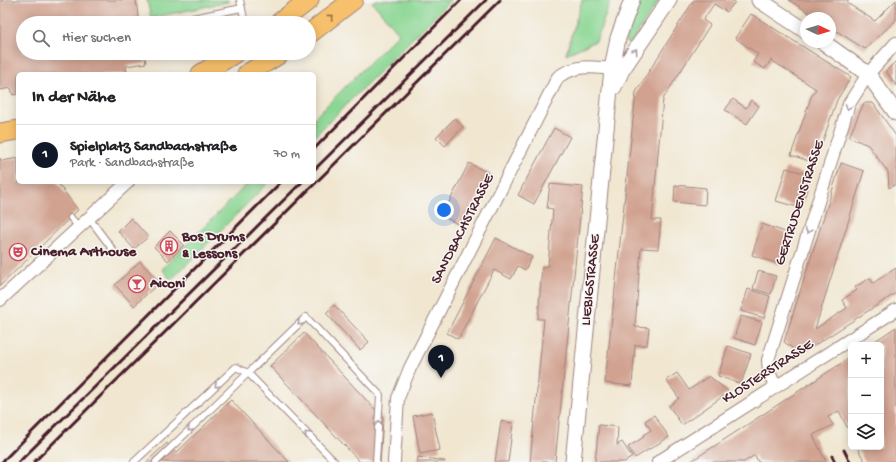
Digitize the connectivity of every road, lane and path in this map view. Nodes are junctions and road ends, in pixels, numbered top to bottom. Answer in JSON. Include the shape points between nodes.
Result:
{"nodes":[{"id":1,"x":240,"y":0,"type":"edge"},
{"id":2,"x":309,"y":0,"type":"edge"},
{"id":3,"x":353,"y":0,"type":"edge"},
{"id":4,"x":632,"y":0,"type":"edge"},
{"id":5,"x":669,"y":0,"type":"edge"},
{"id":6,"x":759,"y":0,"type":"edge"},
{"id":7,"x":242,"y":8,"type":"junction"},
{"id":8,"x":203,"y":16,"type":"edge"},
{"id":9,"x":244,"y":16,"type":"edge"},
{"id":10,"x":287,"y":16,"type":"edge"},
{"id":11,"x":800,"y":27,"type":"edge"},
{"id":12,"x":316,"y":29,"type":"edge"},
{"id":13,"x":896,"y":43,"type":"edge"},
{"id":14,"x":831,"y":48,"type":"edge"},
{"id":15,"x":224,"y":60,"type":"edge"},
{"id":16,"x":270,"y":60,"type":"edge"},
{"id":17,"x":617,"y":70,"type":"junction"},
{"id":18,"x":204,"y":72,"type":"edge"},
{"id":19,"x":250,"y":72,"type":"edge"},
{"id":20,"x":868,"y":74,"type":"junction"},
{"id":21,"x":896,"y":113,"type":"edge"},
{"id":22,"x":16,"y":130,"type":"edge"},
{"id":23,"x":0,"y":133,"type":"edge"},
{"id":24,"x":126,"y":184,"type":"edge"},
{"id":25,"x":71,"y":218,"type":"dead end"},
{"id":26,"x":89,"y":218,"type":"junction"},
{"id":27,"x":79,"y":227,"type":"junction"},
{"id":28,"x":113,"y":250,"type":"dead end"},
{"id":29,"x":0,"y":300,"type":"edge"},
{"id":30,"x":896,"y":310,"type":"edge"},
{"id":31,"x":248,"y":373,"type":"junction"},
{"id":32,"x":775,"y":386,"type":"junction"},
{"id":33,"x":134,"y":462,"type":"edge"},
{"id":34,"x":156,"y":462,"type":"edge"},
{"id":35,"x":335,"y":462,"type":"edge"},
{"id":36,"x":376,"y":462,"type":"edge"},
{"id":37,"x":394,"y":462,"type":"edge"},
{"id":38,"x":573,"y":462,"type":"edge"},
{"id":39,"x":658,"y":462,"type":"edge"}],
"edges":[{"from":1,"to":7,"type":"lane"},
{"from":2,"to":10,"type":"main road"},
{"from":12,"to":3,"type":"main road","one_way":true},
{"from":4,"to":17,"type":"street","name":"LIEBIGSTRASSE","via":[[618,38]]},
{"from":17,"to":5,"type":"street","name":"LIEBIGSTRASSE","one_way":true},
{"from":6,"to":11,"type":"street"},
{"from":7,"to":8,"type":"lane"},
{"from":7,"to":9,"type":"lane"},
{"from":13,"to":20,"type":"street","name":"GERTRUDENSTRASSE"},
{"from":14,"to":20,"type":"street"},
{"from":15,"to":18,"type":"main road"},
{"from":16,"to":19,"type":"main road"},
{"from":17,"to":37,"type":"street","name":"SANDBACHSTRASSE","via":[[583,67],[569,69],[558,77],[410,368],[398,398]]},
{"from":17,"to":38,"type":"street","name":"LIEBIGSTRASSE","via":[[610,97]]},
{"from":20,"to":21,"type":"street"},
{"from":20,"to":32,"type":"street","name":"GERTRUDENSTRASSE","one_way":true,"via":[[849,104],[768,360],[769,372]]},
{"from":22,"to":23,"type":"main road"},
{"from":24,"to":26,"type":"street"},
{"from":25,"to":27,"type":"lane"},
{"from":26,"to":27,"type":"street"},
{"from":26,"to":28,"type":"lane"},
{"from":27,"to":29,"type":"street"},
{"from":30,"to":32,"type":"street","name":"KLOSTERSTRASSE"},
{"from":31,"to":33,"type":"lane","one_way":true,"via":[[236,367]]},
{"from":31,"to":34,"type":"lane","one_way":true},
{"from":35,"to":31,"type":"lane","one_way":true},
{"from":36,"to":31,"type":"lane","one_way":true,"via":[[380,395],[306,317]]},
{"from":32,"to":39,"type":"street","name":"KLOSTERSTRASSE"}]}
